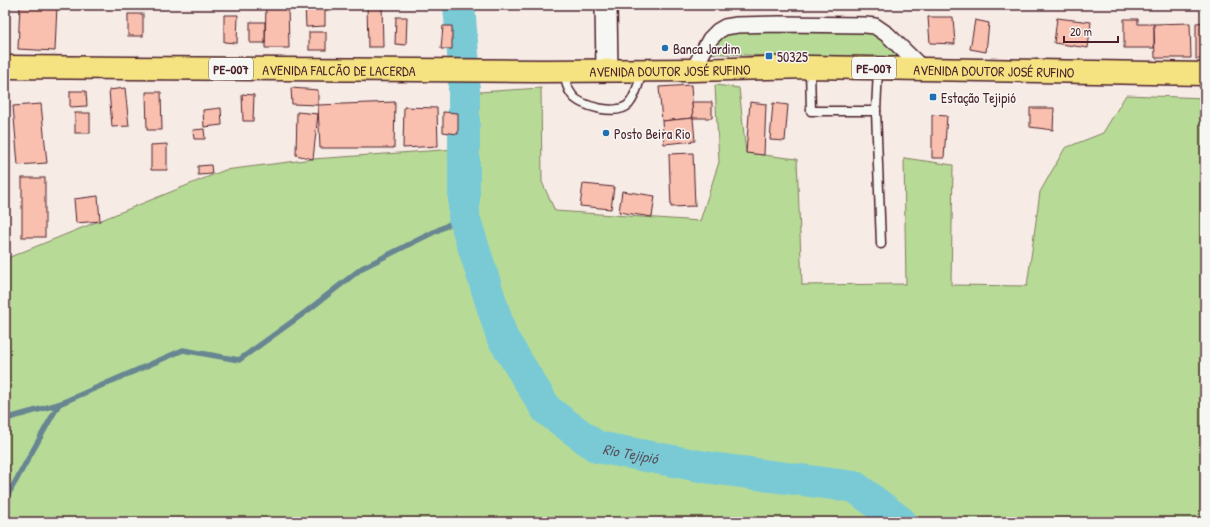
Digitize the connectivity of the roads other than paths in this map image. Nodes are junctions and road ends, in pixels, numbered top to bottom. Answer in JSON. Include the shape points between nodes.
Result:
{"nodes":[{"id":1,"x":606,"y":5,"type":"edge"},
{"id":2,"x":5,"y":67,"type":"edge"},
{"id":3,"x":810,"y":67,"type":"junction"},
{"id":4,"x":878,"y":68,"type":"junction"},
{"id":5,"x":923,"y":69,"type":"junction"},
{"id":6,"x":607,"y":70,"type":"junction"},
{"id":7,"x":643,"y":70,"type":"junction"},
{"id":8,"x":693,"y":70,"type":"junction"},
{"id":9,"x":543,"y":71,"type":"joint"},
{"id":10,"x":565,"y":71,"type":"junction"},
{"id":11,"x":1205,"y":74,"type":"edge"},
{"id":12,"x":876,"y":112,"type":"junction"},
{"id":13,"x":881,"y":244,"type":"dead end"}],
"edges":[{"from":1,"to":6,"type":"street"},
{"from":2,"to":9,"type":"main road","name":"AVENIDA FALCÃO DE LACERDA","number":"PE-007"},
{"from":3,"to":4,"type":"main road","name":"AVENIDA DOUTOR JOSÉ RUFINO","number":"PE-007"},
{"from":3,"to":8,"type":"main road","name":"AVENIDA DOUTOR JOSÉ RUFINO","number":"PE-007"},
{"from":3,"to":12,"type":"lane","via":[[811,111]]},
{"from":4,"to":5,"type":"main road","name":"AVENIDA DOUTOR JOSÉ RUFINO","number":"PE-007"},
{"from":4,"to":12,"type":"lane"},
{"from":5,"to":8,"type":"street","via":[[875,26],[780,24],[737,25],[718,31],[710,39]]},
{"from":5,"to":11,"type":"main road","name":"AVENIDA DOUTOR JOSÉ RUFINO","number":"PE-007"},
{"from":6,"to":7,"type":"main road","name":"AVENIDA DOUTOR JOSÉ RUFINO","number":"PE-007"},
{"from":6,"to":10,"type":"main road","name":"AVENIDA DOUTOR JOSÉ RUFINO","number":"PE-007"},
{"from":7,"to":8,"type":"main road","name":"AVENIDA DOUTOR JOSÉ RUFINO","number":"PE-007"},
{"from":7,"to":10,"type":"lane","via":[[629,104],[617,109],[580,103],[572,96],[566,85]]},
{"from":9,"to":10,"type":"main road","name":"AVENIDA DOUTOR JOSÉ RUFINO","number":"PE-007"},
{"from":12,"to":13,"type":"lane"}]}
